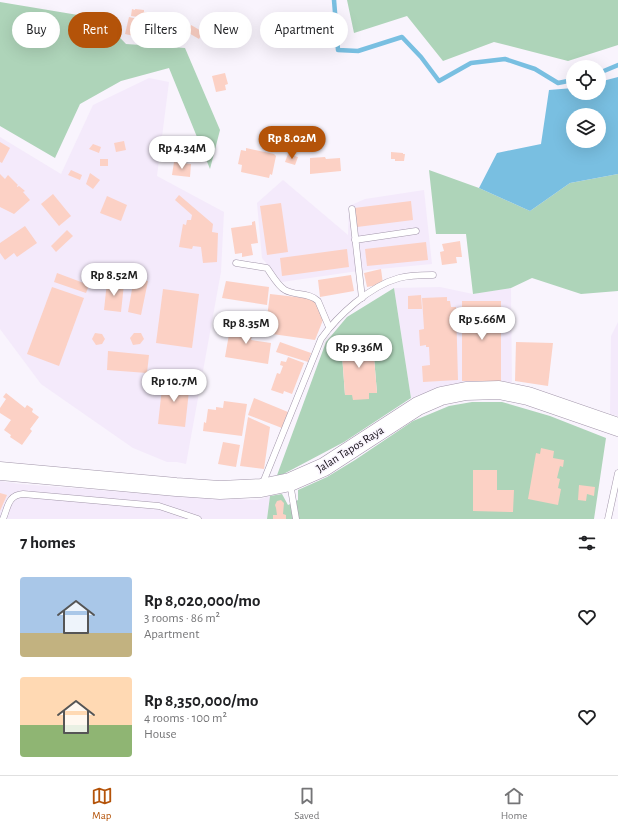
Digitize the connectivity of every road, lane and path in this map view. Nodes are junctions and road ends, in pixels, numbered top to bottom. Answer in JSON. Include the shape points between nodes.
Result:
{"nodes":[{"id":1,"x":352,"y":209,"type":"dead end"},
{"id":2,"x":416,"y":231,"type":"dead end"},
{"id":3,"x":355,"y":240,"type":"junction"},
{"id":4,"x":236,"y":263,"type":"dead end"},
{"id":5,"x":433,"y":275,"type":"dead end"},
{"id":6,"x":362,"y":298,"type":"junction"},
{"id":7,"x":329,"y":328,"type":"junction"},
{"id":8,"x":618,"y":427,"type":"edge"},
{"id":9,"x":0,"y":471,"type":"edge"},
{"id":10,"x":618,"y":473,"type":"edge"},
{"id":11,"x":290,"y":482,"type":"junction"},
{"id":12,"x":261,"y":488,"type":"junction"},
{"id":13,"x":3,"y":519,"type":"edge"},
{"id":14,"x":198,"y":519,"type":"edge"},
{"id":15,"x":296,"y":519,"type":"edge"},
{"id":16,"x":608,"y":519,"type":"edge"}],
"edges":[{"from":1,"to":3,"type":"lane"},
{"from":2,"to":3,"type":"lane"},
{"from":3,"to":6,"type":"lane"},
{"from":4,"to":7,"type":"lane","via":[[267,268],[286,291],[315,298]]},
{"from":5,"to":6,"type":"lane","via":[[397,279]]},
{"from":6,"to":7,"type":"lane"},
{"from":7,"to":12,"type":"lane","via":[[321,338]]},
{"from":8,"to":11,"type":"main road","name":"Jalan Tapos Raya","via":[[528,396],[499,390],[466,391],[441,396],[418,406],[324,467]]},
{"from":9,"to":12,"type":"main road","name":"Jalan Tapos Raya","via":[[176,488]]},
{"from":10,"to":16,"type":"lane"},
{"from":11,"to":12,"type":"main road","name":"Jalan Tapos Raya"},
{"from":11,"to":15,"type":"lane"},
{"from":13,"to":14,"type":"lane","via":[[12,497],[23,494],[159,506]]}]}
